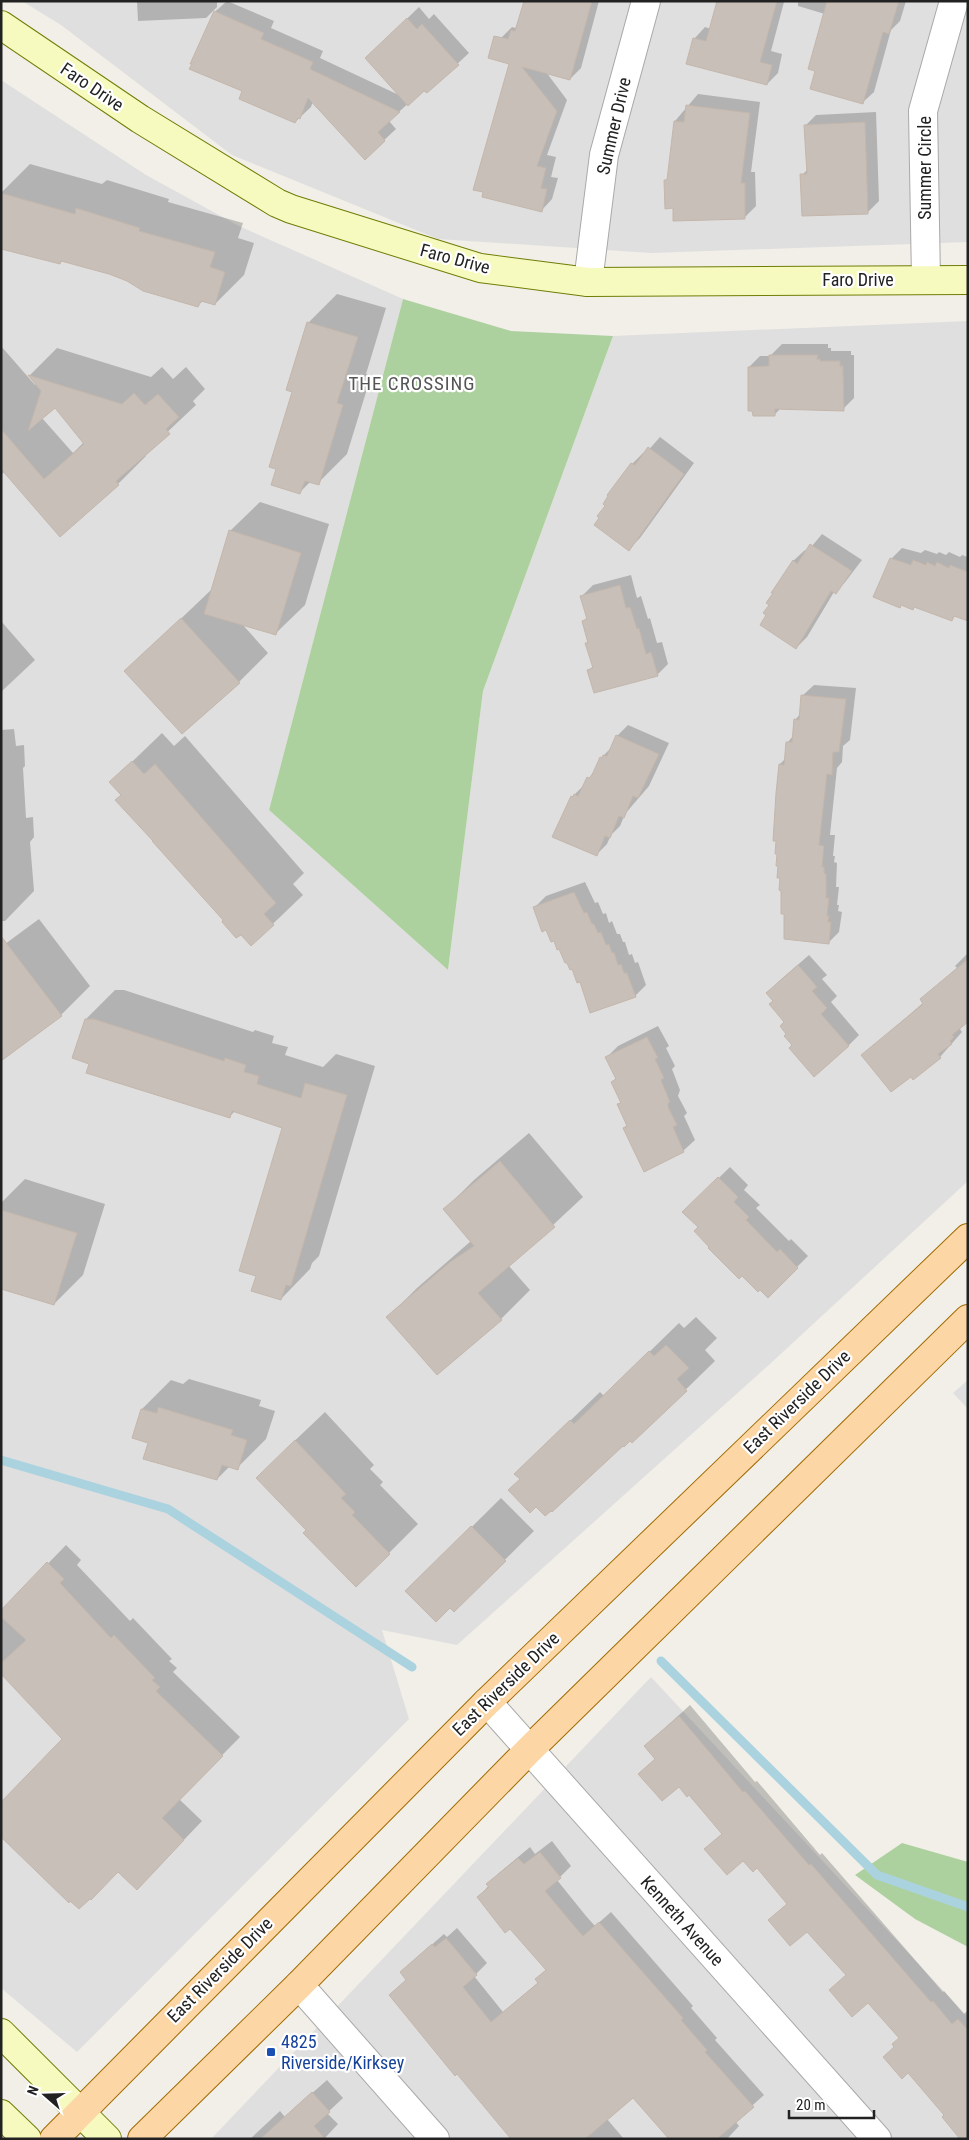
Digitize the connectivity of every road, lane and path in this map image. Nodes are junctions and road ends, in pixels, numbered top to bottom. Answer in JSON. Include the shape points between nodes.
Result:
{"nodes":[{"id":1,"x":646,"y":1,"type":"edge"},
{"id":2,"x":954,"y":1,"type":"edge"},
{"id":3,"x":1,"y":25,"type":"edge"},
{"id":4,"x":926,"y":280,"type":"junction"},
{"id":5,"x":968,"y":280,"type":"edge"},
{"id":6,"x":588,"y":282,"type":"junction"},
{"id":7,"x":968,"y":1238,"type":"edge"},
{"id":8,"x":968,"y":1319,"type":"edge"},
{"id":9,"x":487,"y":1702,"type":"junction"},
{"id":10,"x":529,"y":1750,"type":"junction"},
{"id":11,"x":299,"y":1985,"type":"junction"},
{"id":12,"x":1,"y":2033,"type":"edge"},
{"id":13,"x":80,"y":2112,"type":"junction"},
{"id":14,"x":1,"y":2114,"type":"edge"},
{"id":15,"x":27,"y":2139,"type":"edge"},
{"id":16,"x":54,"y":2139,"type":"edge"},
{"id":17,"x":107,"y":2139,"type":"edge"},
{"id":18,"x":142,"y":2139,"type":"edge"},
{"id":19,"x":435,"y":2139,"type":"edge"},
{"id":20,"x":877,"y":2139,"type":"edge"}],
"edges":[{"from":1,"to":6,"type":"street","name":"Summer Drive","via":[[604,154]]},
{"from":2,"to":4,"type":"street","name":"Summer Circle","via":[[923,111]]},
{"from":3,"to":6,"type":"street","name":"Faro Drive","via":[[140,119],[291,209],[480,268]]},
{"from":4,"to":5,"type":"street","name":"Faro Drive"},
{"from":4,"to":6,"type":"street","name":"Faro Drive"},
{"from":7,"to":9,"type":"main road","name":"East Riverside Drive"},
{"from":8,"to":10,"type":"main road"},
{"from":9,"to":10,"type":"street","name":"Kenneth Avenue"},
{"from":9,"to":13,"type":"main road","name":"East Riverside Drive"},
{"from":10,"to":11,"type":"main road"},
{"from":10,"to":20,"type":"street","name":"Kenneth Avenue"},
{"from":11,"to":18,"type":"main road"},
{"from":11,"to":19,"type":"street"},
{"from":12,"to":13,"type":"street"},
{"from":13,"to":16,"type":"main road","name":"East Riverside Drive"},
{"from":13,"to":17,"type":"street"},
{"from":14,"to":15,"type":"street"}]}
